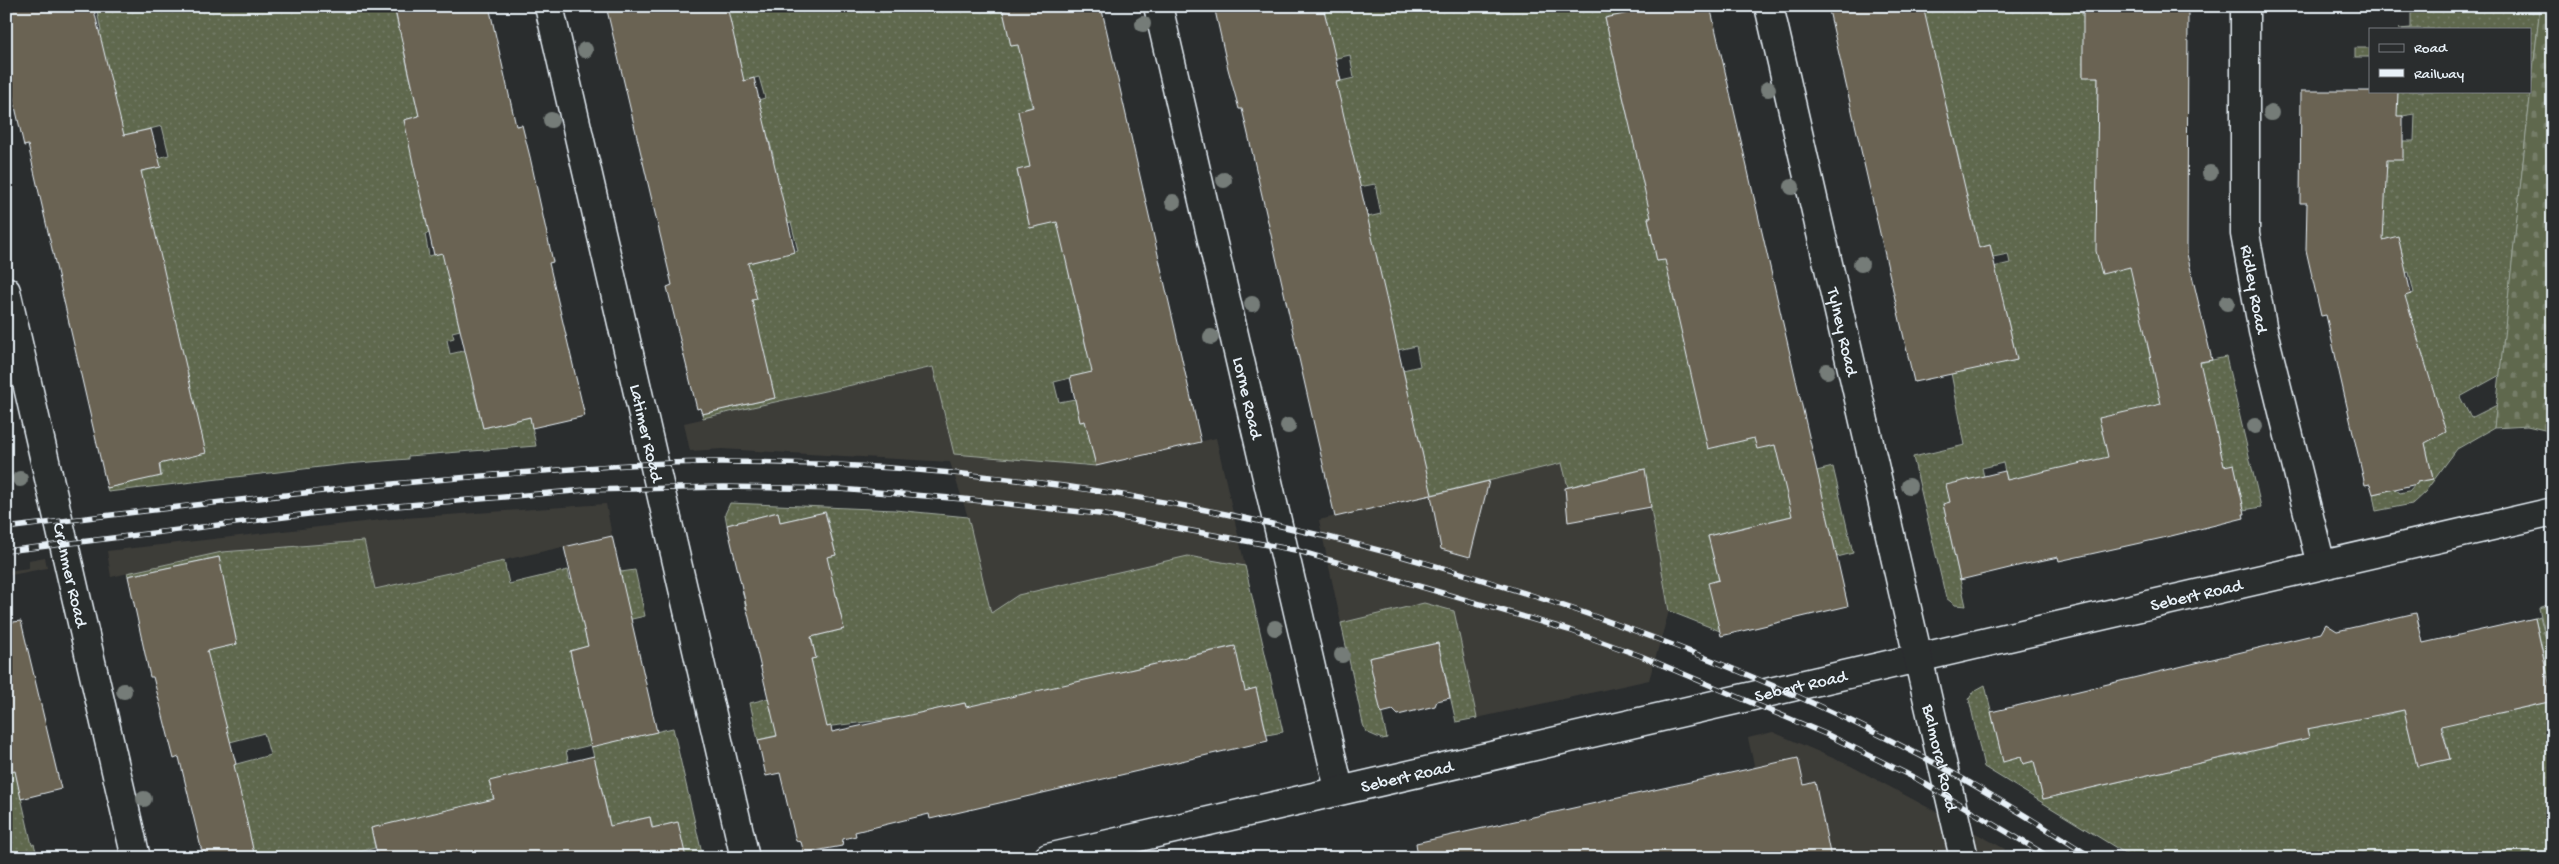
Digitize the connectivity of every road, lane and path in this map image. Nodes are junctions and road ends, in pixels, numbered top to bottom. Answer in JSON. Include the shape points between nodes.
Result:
{"nodes":[{"id":1,"x":549,"y":6,"type":"edge"},
{"id":2,"x":1158,"y":6,"type":"edge"},
{"id":3,"x":1769,"y":6,"type":"edge"},
{"id":4,"x":2245,"y":6,"type":"edge"},
{"id":5,"x":6,"y":291,"type":"edge"},
{"id":6,"x":2553,"y":512,"type":"edge"},
{"id":7,"x":2321,"y":565,"type":"junction"},
{"id":8,"x":1919,"y":657,"type":"junction"},
{"id":9,"x":1339,"y":789,"type":"junction"},
{"id":10,"x":136,"y":858,"type":"edge"},
{"id":11,"x":745,"y":858,"type":"edge"},
{"id":12,"x":1048,"y":858,"type":"edge"},
{"id":13,"x":1964,"y":858,"type":"edge"}],
"edges":[{"from":1,"to":11,"type":"street","name":"Latimer Road"},
{"from":2,"to":9,"type":"street","name":"Lorne Road"},
{"from":3,"to":8,"type":"street","name":"Tylney Road"},
{"from":4,"to":7,"type":"street","name":"Ridley Road","via":[[2245,234],[2263,331]]},
{"from":5,"to":10,"type":"street","name":"Cranmer Road"},
{"from":6,"to":7,"type":"street","name":"Sebert Road"},
{"from":7,"to":8,"type":"street","name":"Sebert Road"},
{"from":8,"to":9,"type":"street","name":"Sebert Road"},
{"from":8,"to":13,"type":"street","name":"Balmoral Road"},
{"from":9,"to":12,"type":"street","name":"Sebert Road"}]}
